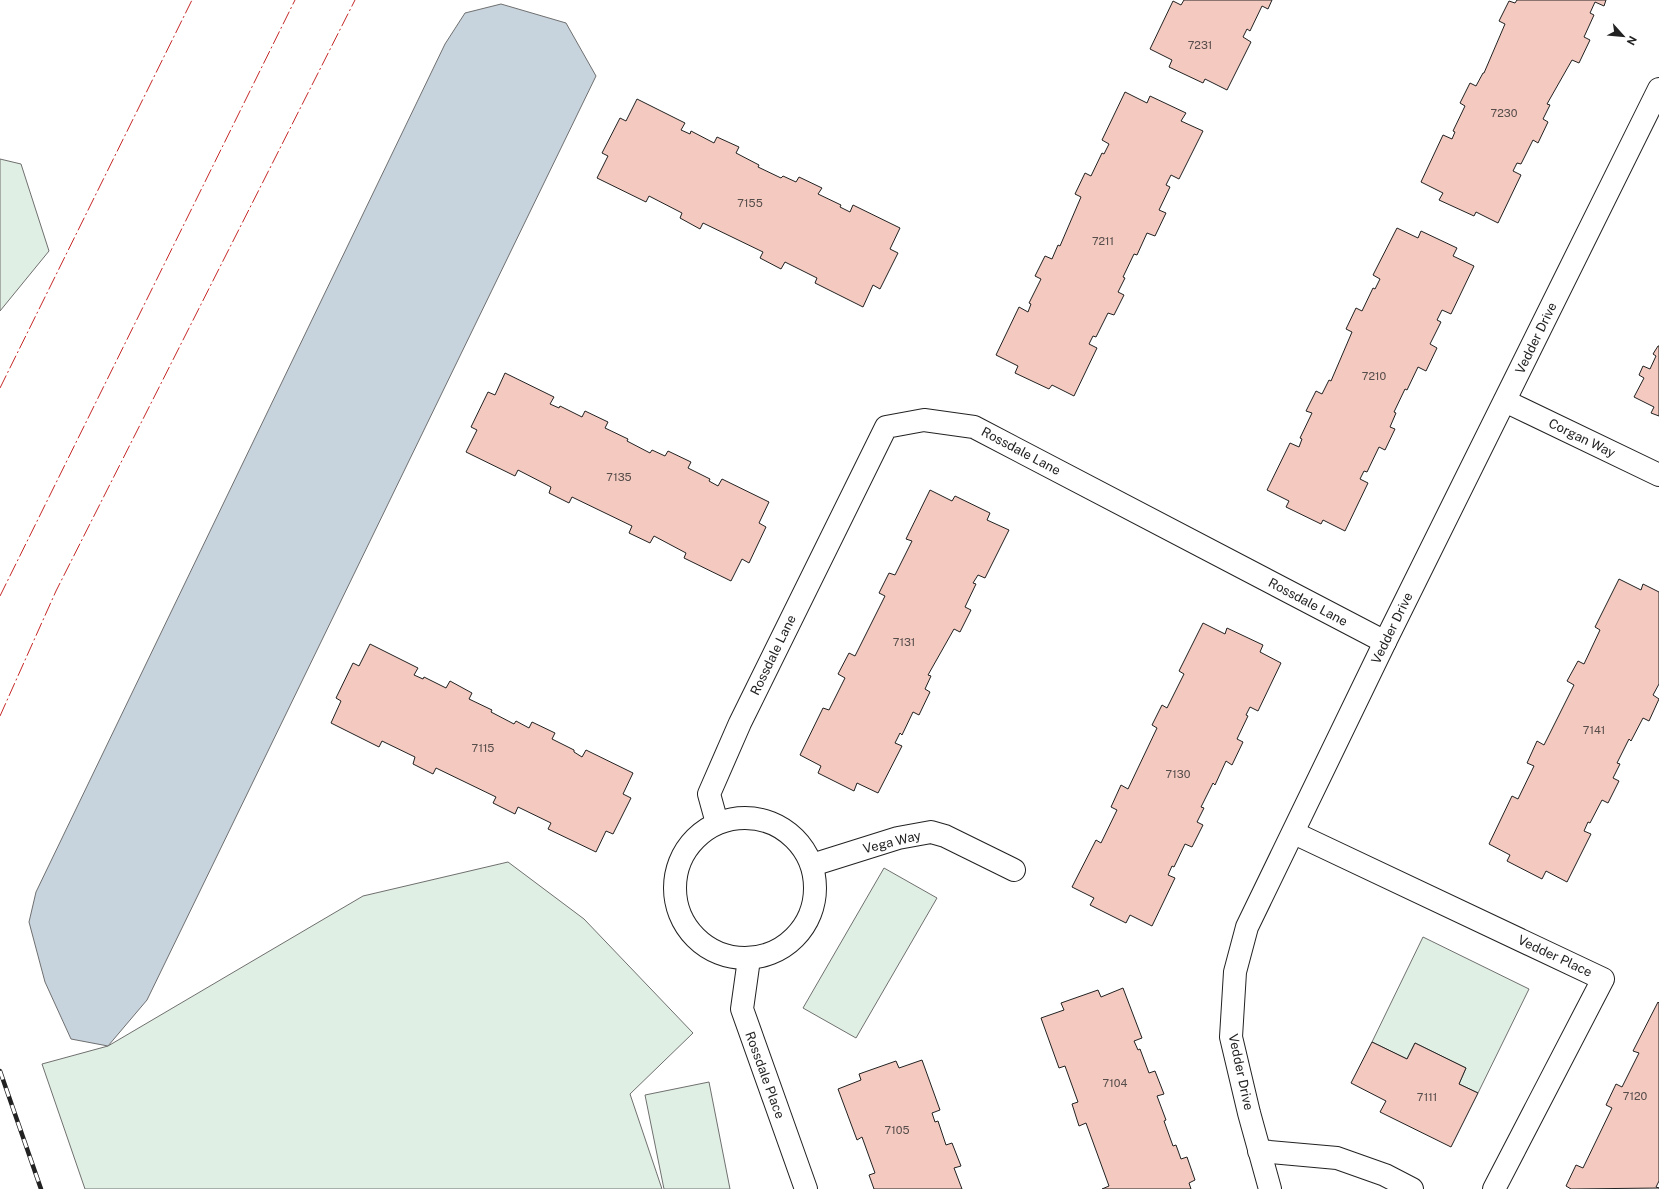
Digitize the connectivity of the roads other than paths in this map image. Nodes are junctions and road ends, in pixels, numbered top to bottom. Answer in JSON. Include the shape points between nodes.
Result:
{"nodes":[{"id":1,"x":1659,"y":89,"type":"edge"},
{"id":2,"x":1505,"y":401,"type":"junction"},
{"id":3,"x":1659,"y":475,"type":"edge"},
{"id":4,"x":1385,"y":642,"type":"junction"},
{"id":5,"x":718,"y":823,"type":"junction"},
{"id":6,"x":1294,"y":833,"type":"junction"},
{"id":7,"x":812,"y":865,"type":"junction"},
{"id":8,"x":1014,"y":870,"type":"dead end"},
{"id":9,"x":749,"y":959,"type":"junction"},
{"id":10,"x":1259,"y":1151,"type":"junction"},
{"id":11,"x":806,"y":1189,"type":"edge"},
{"id":12,"x":1270,"y":1189,"type":"edge"},
{"id":13,"x":1412,"y":1189,"type":"edge"},
{"id":14,"x":1494,"y":1189,"type":"edge"}],
"edges":[{"from":1,"to":2,"type":"street","name":"Vedder Drive"},
{"from":2,"to":3,"type":"street","name":"Corgan Way"},
{"from":2,"to":4,"type":"street","name":"Vedder Drive"},
{"from":4,"to":5,"type":"street","name":"Rossdale Lane","via":[[974,427],[924,420],[886,427],[740,723],[709,794]]},
{"from":4,"to":6,"type":"street","name":"Vedder Drive"},
{"from":5,"to":7,"type":"street","via":[[740,818],[763,820],[784,829],[801,845]]},
{"from":5,"to":9,"type":"street","via":[[699,834],[685,851],[676,871],[675,893],[680,915],[691,933],[707,948],[727,956]]},
{"from":6,"to":10,"type":"street","name":"Vedder Drive","via":[[1247,927],[1235,972],[1231,1037]]},
{"from":6,"to":14,"type":"street","name":"Vedder Place","via":[[1603,979]]},
{"from":7,"to":8,"type":"street","name":"Vega Way","via":[[898,838],[931,832],[945,836]]},
{"from":7,"to":9,"type":"street","via":[[816,887],[813,908],[803,928],[789,944],[770,954]]},
{"from":9,"to":11,"type":"street","name":"Rossdale Place","via":[[742,1009]]},
{"from":10,"to":12,"type":"street","name":"Vedder Drive"},
{"from":10,"to":13,"type":"street","via":[[1337,1158],[1385,1175]]}]}
